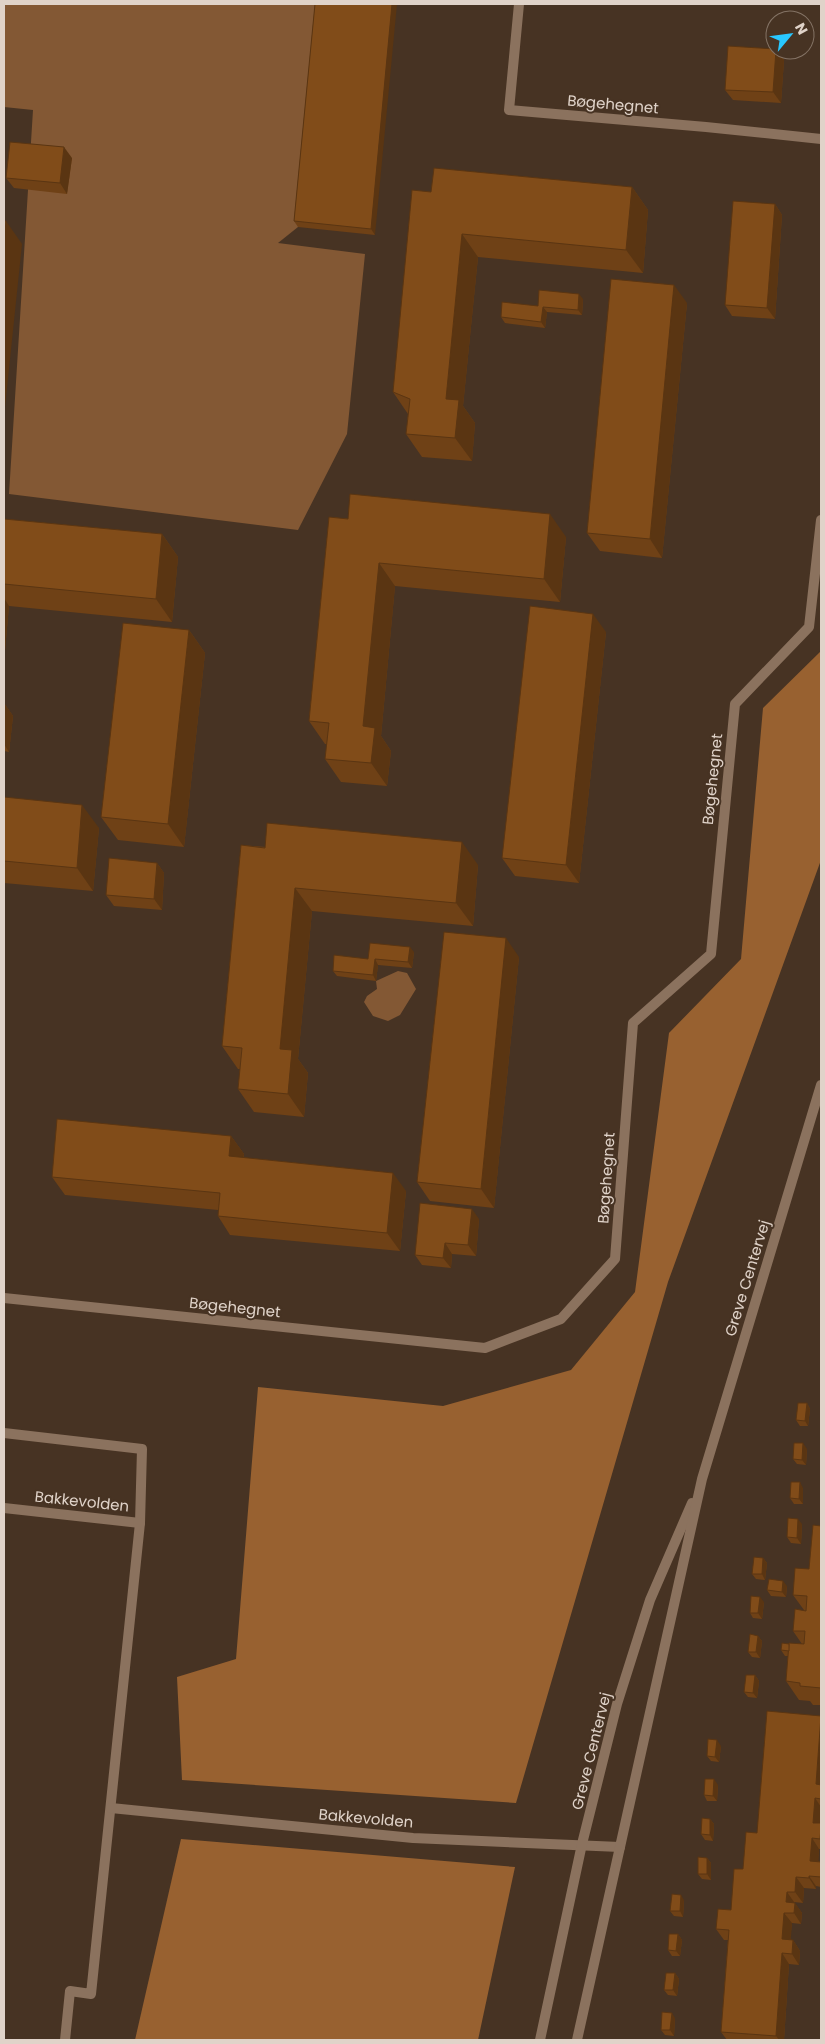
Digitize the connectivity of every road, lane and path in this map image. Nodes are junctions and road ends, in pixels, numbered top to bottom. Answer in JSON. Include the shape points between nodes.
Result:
{"nodes":[{"id":1,"x":519,"y":4,"type":"edge"},
{"id":2,"x":821,"y":139,"type":"edge"},
{"id":3,"x":821,"y":520,"type":"edge"},
{"id":4,"x":821,"y":1085,"type":"edge"},
{"id":5,"x":4,"y":1298,"type":"edge"},
{"id":6,"x":4,"y":1433,"type":"edge"},
{"id":7,"x":702,"y":1479,"type":"junction"},
{"id":8,"x":4,"y":1508,"type":"edge"},
{"id":9,"x":140,"y":1523,"type":"junction"},
{"id":10,"x":111,"y":1808,"type":"junction"},
{"id":11,"x":582,"y":1844,"type":"junction"},
{"id":12,"x":620,"y":1847,"type":"junction"},
{"id":13,"x":64,"y":2040,"type":"edge"},
{"id":14,"x":540,"y":2040,"type":"edge"},
{"id":15,"x":577,"y":2040,"type":"edge"}],
"edges":[{"from":1,"to":2,"type":"street","name":"Bøgehegnet","via":[[509,110]]},
{"from":3,"to":5,"type":"street","name":"Bøgehegnet","via":[[809,627],[735,704],[711,954],[633,1023],[615,1259],[561,1318],[485,1348]]},
{"from":4,"to":7,"type":"street","name":"Greve Centervej"},
{"from":6,"to":9,"type":"street","via":[[142,1449]]},
{"from":7,"to":11,"type":"street","name":"Greve Centervej","via":[[650,1600],[618,1704]]},
{"from":7,"to":12,"type":"street","name":"Greve Centervej"},
{"from":8,"to":9,"type":"street","name":"Bakkevolden"},
{"from":9,"to":10,"type":"street","name":"Bakkevolden"},
{"from":10,"to":11,"type":"street","name":"Bakkevolden","via":[[414,1838]]},
{"from":10,"to":13,"type":"street","name":"Bakkevolden","via":[[91,1994],[70,1991]]},
{"from":11,"to":12,"type":"street","name":"Bakkevolden"},
{"from":11,"to":14,"type":"street","name":"Greve Centervej"},
{"from":12,"to":15,"type":"street","name":"Greve Centervej"}]}
